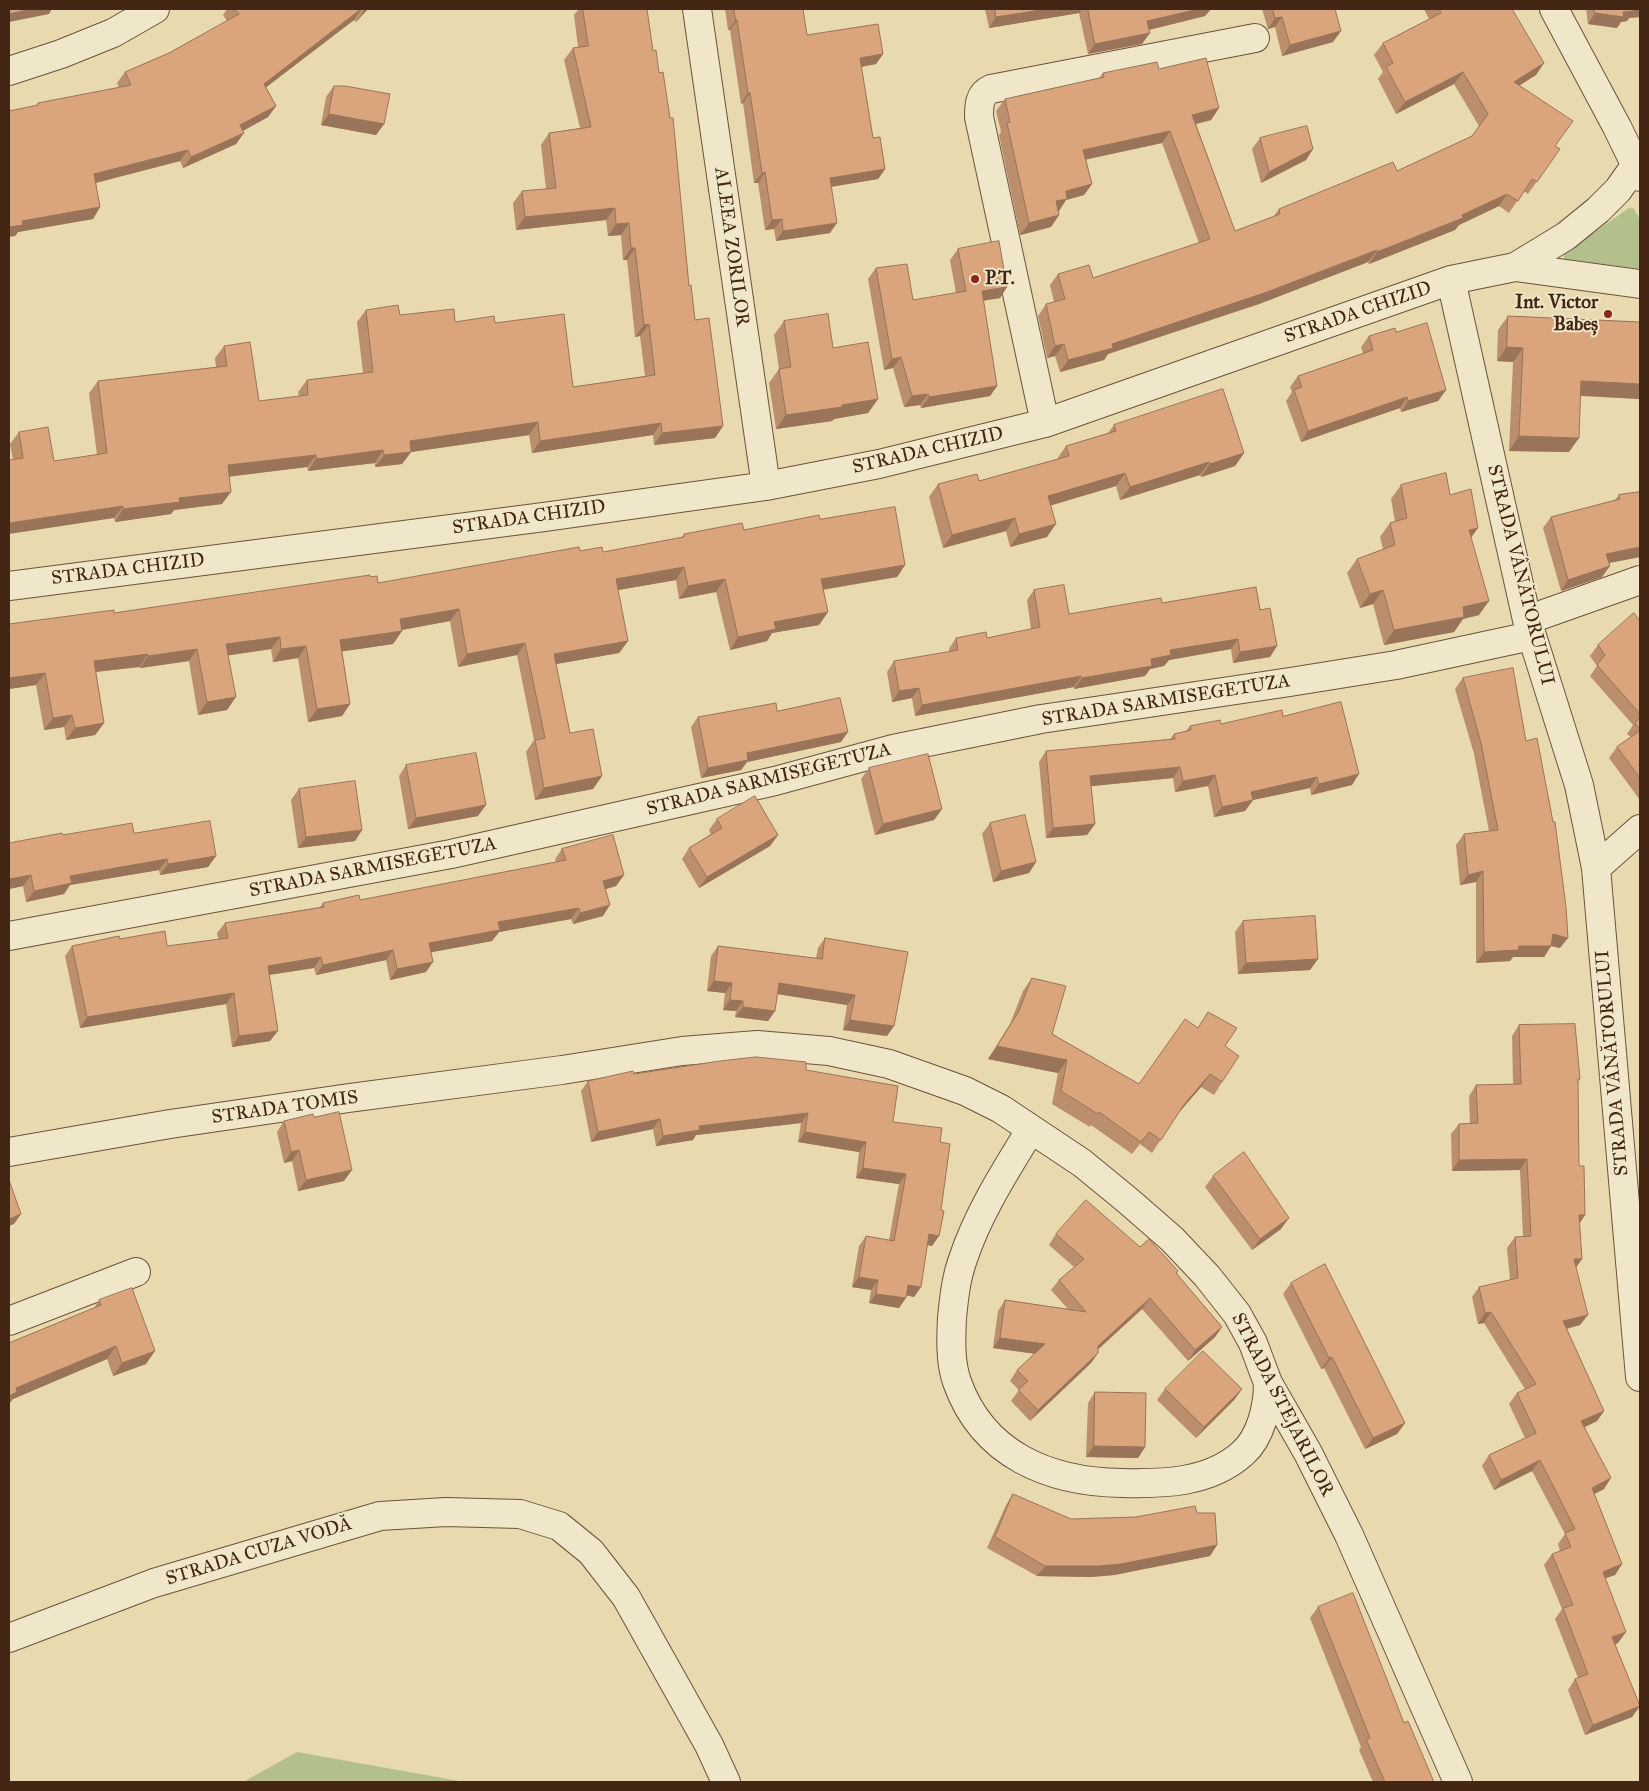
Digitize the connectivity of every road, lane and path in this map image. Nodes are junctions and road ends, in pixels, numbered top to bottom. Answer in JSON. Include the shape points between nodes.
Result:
{"nodes":[{"id":1,"x":155,"y":9,"type":"edge"},
{"id":2,"x":697,"y":9,"type":"edge"},
{"id":3,"x":1554,"y":9,"type":"edge"},
{"id":4,"x":1255,"y":38,"type":"dead end"},
{"id":5,"x":9,"y":71,"type":"edge"},
{"id":6,"x":1639,"y":167,"type":"edge"},
{"id":7,"x":1515,"y":266,"type":"junction"},
{"id":8,"x":1450,"y":280,"type":"junction"},
{"id":9,"x":1640,"y":284,"type":"edge"},
{"id":10,"x":1045,"y":423,"type":"junction"},
{"id":11,"x":766,"y":486,"type":"junction"},
{"id":12,"x":1640,"y":580,"type":"edge"},
{"id":13,"x":9,"y":586,"type":"edge"},
{"id":14,"x":1529,"y":628,"type":"junction"},
{"id":15,"x":1640,"y":828,"type":"edge"},
{"id":16,"x":1596,"y":868,"type":"junction"},
{"id":17,"x":9,"y":936,"type":"edge"},
{"id":18,"x":562,"y":1070,"type":"joint"},
{"id":19,"x":1032,"y":1129,"type":"junction"},
{"id":20,"x":9,"y":1152,"type":"edge"},
{"id":21,"x":136,"y":1272,"type":"dead end"},
{"id":22,"x":9,"y":1321,"type":"edge"},
{"id":23,"x":1640,"y":1377,"type":"edge"},
{"id":24,"x":1268,"y":1384,"type":"junction"},
{"id":25,"x":9,"y":1638,"type":"edge"},
{"id":26,"x":726,"y":1782,"type":"edge"},
{"id":27,"x":1458,"y":1782,"type":"edge"}],
"edges":[{"from":1,"to":5,"type":"street","via":[[113,33]]},
{"from":2,"to":11,"type":"street","name":"ALEEA ZORILOR"},
{"from":3,"to":6,"type":"street"},
{"from":4,"to":10,"type":"street","via":[[991,89],[980,100],[979,117]]},
{"from":6,"to":7,"type":"street","name":"STRADA CHIZID","via":[[1598,210],[1566,236]]},
{"from":7,"to":8,"type":"street","name":"STRADA CHIZID"},
{"from":7,"to":9,"type":"street"},
{"from":8,"to":10,"type":"street","name":"STRADA CHIZID"},
{"from":8,"to":14,"type":"street","name":"STRADA VÂNĂTORULUI"},
{"from":10,"to":11,"type":"street","name":"STRADA CHIZID","via":[[879,464]]},
{"from":11,"to":13,"type":"street","name":"STRADA CHIZID"},
{"from":12,"to":14,"type":"street","name":"STRADA SARMISEGETUZA"},
{"from":14,"to":16,"type":"street","name":"STRADA VÂNĂTORULUI","via":[[1580,786]]},
{"from":14,"to":17,"type":"street","name":"STRADA SARMISEGETUZA","via":[[1396,664],[1041,719],[902,747],[775,781],[451,854]]},
{"from":15,"to":16,"type":"street"},
{"from":16,"to":23,"type":"street","name":"STRADA VÂNĂTORULUI"},
{"from":18,"to":19,"type":"street","name":"STRADA STEJARILOR","via":[[682,1051],[757,1045],[829,1051],[889,1064],[965,1091]]},
{"from":18,"to":20,"type":"street","name":"STRADA TOMIS","via":[[170,1124]]},
{"from":19,"to":24,"type":"street","name":"STRADA STEJARILOR","via":[[1082,1163],[1126,1199],[1172,1239],[1207,1276],[1237,1314]]},
{"from":19,"to":24,"type":"street","via":[[980,1218],[962,1259],[954,1296],[951,1334],[956,1381],[984,1430],[1002,1447],[1032,1465],[1064,1477],[1099,1483],[1170,1483],[1203,1476],[1245,1452],[1260,1428],[1268,1401]]},
{"from":21,"to":22,"type":"street"},
{"from":24,"to":27,"type":"street","name":"STRADA STEJARILOR","via":[[1308,1453],[1349,1535]]},
{"from":25,"to":26,"type":"street","name":"STRADA CUZA VODĂ","via":[[154,1583],[380,1516],[446,1512],[520,1514],[559,1526],[591,1552],[620,1589],[674,1681]]}]}
